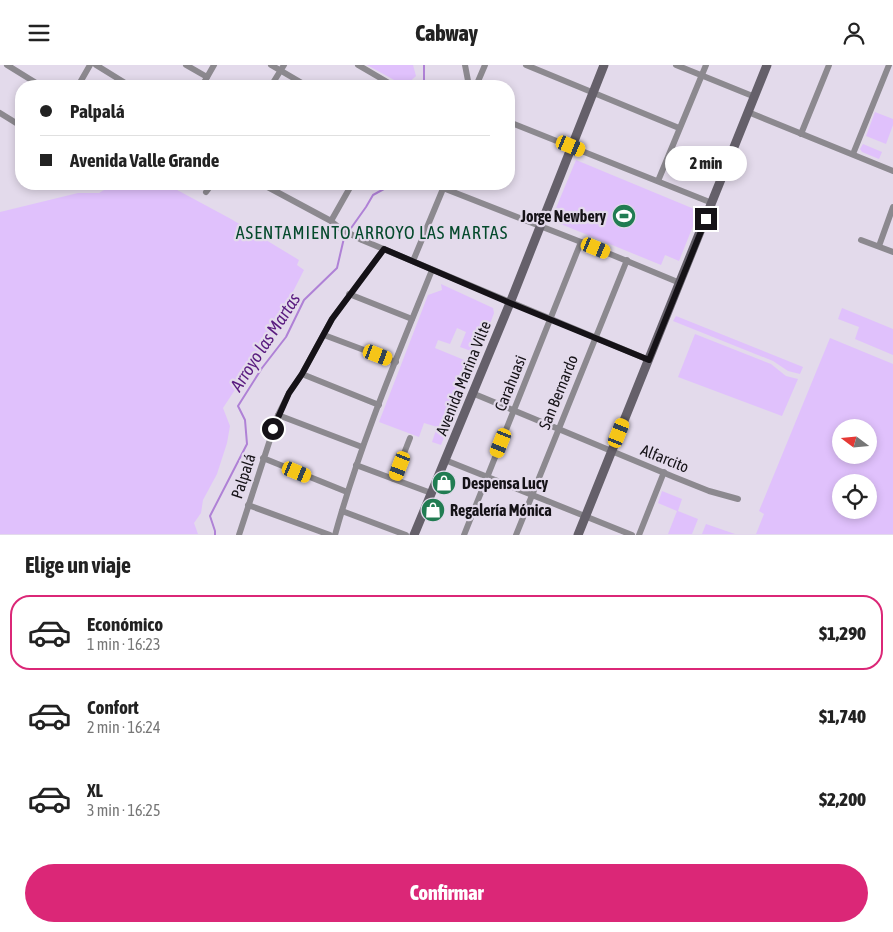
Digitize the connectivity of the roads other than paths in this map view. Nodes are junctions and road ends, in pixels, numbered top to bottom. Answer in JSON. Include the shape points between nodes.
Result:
{"nodes":[{"id":1,"x":7,"y":65,"type":"edge"},
{"id":2,"x":90,"y":65,"type":"edge"},
{"id":3,"x":96,"y":65,"type":"edge"},
{"id":4,"x":186,"y":65,"type":"edge"},
{"id":5,"x":214,"y":65,"type":"edge"},
{"id":6,"x":271,"y":65,"type":"edge"},
{"id":7,"x":358,"y":65,"type":"edge"},
{"id":8,"x":465,"y":65,"type":"edge"},
{"id":9,"x":485,"y":65,"type":"edge"},
{"id":10,"x":526,"y":65,"type":"edge"},
{"id":11,"x":604,"y":65,"type":"edge"},
{"id":12,"x":676,"y":65,"type":"edge"},
{"id":13,"x":706,"y":65,"type":"edge"},
{"id":14,"x":767,"y":65,"type":"edge"},
{"id":15,"x":828,"y":65,"type":"edge"},
{"id":16,"x":888,"y":65,"type":"edge"},
{"id":17,"x":282,"y":68,"type":"edge"},
{"id":18,"x":702,"y":75,"type":"junction"},
{"id":19,"x":207,"y":77,"type":"junction"},
{"id":20,"x":31,"y":80,"type":"edge"},
{"id":21,"x":81,"y":80,"type":"edge"},
{"id":22,"x":120,"y":80,"type":"edge"},
{"id":23,"x":205,"y":80,"type":"edge"},
{"id":24,"x":275,"y":80,"type":"edge"},
{"id":25,"x":299,"y":80,"type":"edge"},
{"id":26,"x":384,"y":80,"type":"edge"},
{"id":27,"x":468,"y":80,"type":"edge"},
{"id":28,"x":479,"y":80,"type":"edge"},
{"id":29,"x":593,"y":93,"type":"junction"},
{"id":30,"x":755,"y":97,"type":"junction"},
{"id":31,"x":748,"y":112,"type":"junction"},
{"id":32,"x":0,"y":113,"type":"edge"},
{"id":33,"x":15,"y":122,"type":"edge"},
{"id":34,"x":515,"y":124,"type":"edge"},
{"id":35,"x":680,"y":128,"type":"junction"},
{"id":36,"x":801,"y":134,"type":"junction"},
{"id":37,"x":571,"y":146,"type":"junction"},
{"id":38,"x":853,"y":154,"type":"junction"},
{"id":39,"x":893,"y":171,"type":"edge"},
{"id":40,"x":658,"y":181,"type":"junction"},
{"id":41,"x":273,"y":190,"type":"edge"},
{"id":42,"x":349,"y":190,"type":"edge"},
{"id":43,"x":442,"y":190,"type":"edge"},
{"id":44,"x":454,"y":190,"type":"edge"},
{"id":45,"x":712,"y":203,"type":"junction"},
{"id":46,"x":893,"y":207,"type":"edge"},
{"id":47,"x":331,"y":221,"type":"junction"},
{"id":48,"x":540,"y":226,"type":"junction"},
{"id":49,"x":861,"y":239,"type":"dead end"},
{"id":50,"x":581,"y":241,"type":"junction"},
{"id":51,"x":879,"y":246,"type":"junction"},
{"id":52,"x":384,"y":249,"type":"junction"},
{"id":53,"x":893,"y":252,"type":"edge"},
{"id":54,"x":413,"y":261,"type":"junction"},
{"id":55,"x":627,"y":261,"type":"junction"},
{"id":56,"x":432,"y":271,"type":"junction"},
{"id":57,"x":680,"y":283,"type":"junction"},
{"id":58,"x":349,"y":294,"type":"junction"},
{"id":59,"x":510,"y":303,"type":"junction"},
{"id":60,"x":412,"y":319,"type":"junction"},
{"id":61,"x":550,"y":320,"type":"junction"},
{"id":62,"x":324,"y":335,"type":"junction"},
{"id":63,"x":595,"y":338,"type":"junction"},
{"id":64,"x":649,"y":360,"type":"junction"},
{"id":65,"x":396,"y":362,"type":"junction"},
{"id":66,"x":302,"y":374,"type":"junction"},
{"id":67,"x":472,"y":393,"type":"junction"},
{"id":68,"x":379,"y":405,"type":"junction"},
{"id":69,"x":514,"y":410,"type":"junction"},
{"id":70,"x":278,"y":415,"type":"junction"},
{"id":71,"x":558,"y":429,"type":"junction"},
{"id":72,"x":410,"y":438,"type":"dead end"},
{"id":73,"x":362,"y":447,"type":"junction"},
{"id":74,"x":612,"y":451,"type":"junction"},
{"id":75,"x":263,"y":459,"type":"junction"},
{"id":76,"x":445,"y":460,"type":"junction"},
{"id":77,"x":356,"y":465,"type":"junction"},
{"id":78,"x":664,"y":472,"type":"junction"},
{"id":79,"x":487,"y":477,"type":"junction"},
{"id":80,"x":394,"y":479,"type":"junction"},
{"id":81,"x":347,"y":492,"type":"junction"},
{"id":82,"x":431,"y":493,"type":"junction"},
{"id":83,"x":532,"y":494,"type":"junction"},
{"id":84,"x":738,"y":499,"type":"dead end"},
{"id":85,"x":248,"y":505,"type":"junction"},
{"id":86,"x":342,"y":511,"type":"junction"},
{"id":87,"x":585,"y":517,"type":"junction"},
{"id":88,"x":518,"y":534,"type":"edge"},
{"id":89,"x":240,"y":535,"type":"edge"},
{"id":90,"x":330,"y":535,"type":"edge"},
{"id":91,"x":335,"y":535,"type":"edge"},
{"id":92,"x":406,"y":535,"type":"edge"},
{"id":93,"x":414,"y":535,"type":"edge"},
{"id":94,"x":464,"y":535,"type":"edge"},
{"id":95,"x":578,"y":535,"type":"edge"},
{"id":96,"x":632,"y":535,"type":"edge"},
{"id":97,"x":639,"y":535,"type":"edge"}],
"edges":[{"from":1,"to":20,"type":"street"},
{"from":2,"to":21,"type":"street"},
{"from":3,"to":22,"type":"street"},
{"from":4,"to":19,"type":"street"},
{"from":5,"to":19,"type":"street"},
{"from":6,"to":17,"type":"street"},
{"from":7,"to":26,"type":"street"},
{"from":8,"to":27,"type":"street"},
{"from":9,"to":28,"type":"street"},
{"from":10,"to":29,"type":"street"},
{"from":11,"to":29,"type":"street","name":"Avenida Marina Vilte"},
{"from":12,"to":18,"type":"street"},
{"from":13,"to":18,"type":"street"},
{"from":14,"to":30,"type":"street"},
{"from":15,"to":36,"type":"street"},
{"from":16,"to":38,"type":"street"},
{"from":17,"to":24,"type":"street"},
{"from":17,"to":25,"type":"street"},
{"from":18,"to":30,"type":"street"},
{"from":18,"to":35,"type":"street"},
{"from":19,"to":23,"type":"street"},
{"from":29,"to":35,"type":"street"},
{"from":29,"to":37,"type":"street","name":"Avenida Marina Vilte"},
{"from":30,"to":31,"type":"street"},
{"from":31,"to":36,"type":"street"},
{"from":31,"to":45,"type":"street"},
{"from":32,"to":33,"type":"street"},
{"from":34,"to":37,"type":"street"},
{"from":35,"to":40,"type":"street"},
{"from":36,"to":38,"type":"street"},
{"from":37,"to":40,"type":"street"},
{"from":37,"to":48,"type":"street","name":"Avenida Marina Vilte"},
{"from":38,"to":39,"type":"street"},
{"from":40,"to":45,"type":"street"},
{"from":41,"to":47,"type":"street"},
{"from":42,"to":47,"type":"street"},
{"from":43,"to":54,"type":"street"},
{"from":44,"to":48,"type":"street"},
{"from":45,"to":57,"type":"street"},
{"from":46,"to":51,"type":"street"},
{"from":47,"to":52,"type":"street","via":[[362,241]]},
{"from":48,"to":50,"type":"street"},
{"from":48,"to":59,"type":"street","name":"Avenida Marina Vilte"},
{"from":49,"to":51,"type":"street"},
{"from":50,"to":55,"type":"street"},
{"from":50,"to":61,"type":"street","name":"Carahuasi"},
{"from":51,"to":53,"type":"street"},
{"from":52,"to":54,"type":"street"},
{"from":52,"to":58,"type":"street","name":"Palpalá"},
{"from":54,"to":56,"type":"street"},
{"from":55,"to":57,"type":"street"},
{"from":55,"to":63,"type":"street","name":"San Bernardo"},
{"from":56,"to":59,"type":"street"},
{"from":56,"to":60,"type":"street"},
{"from":57,"to":64,"type":"street"},
{"from":58,"to":60,"type":"street"},
{"from":58,"to":62,"type":"street","name":"Palpalá"},
{"from":59,"to":61,"type":"street"},
{"from":59,"to":67,"type":"street","name":"Avenida Marina Vilte"},
{"from":60,"to":65,"type":"street"},
{"from":61,"to":63,"type":"street"},
{"from":61,"to":69,"type":"street","name":"Carahuasi"},
{"from":62,"to":65,"type":"street"},
{"from":62,"to":66,"type":"street","name":"Palpalá"},
{"from":63,"to":64,"type":"street"},
{"from":63,"to":71,"type":"street","name":"San Bernardo"},
{"from":64,"to":74,"type":"street"},
{"from":65,"to":68,"type":"street"},
{"from":66,"to":68,"type":"street"},
{"from":66,"to":70,"type":"street","name":"Palpalá"},
{"from":67,"to":69,"type":"street","name":"Alfarcito"},
{"from":67,"to":76,"type":"street","name":"Avenida Marina Vilte"},
{"from":68,"to":73,"type":"street"},
{"from":69,"to":71,"type":"street","name":"Alfarcito"},
{"from":69,"to":79,"type":"street","name":"Carahuasi"},
{"from":70,"to":73,"type":"street"},
{"from":70,"to":75,"type":"street","name":"Palpalá"},
{"from":71,"to":74,"type":"street","name":"Alfarcito"},
{"from":71,"to":83,"type":"street","name":"San Bernardo"},
{"from":72,"to":80,"type":"street"},
{"from":73,"to":77,"type":"street"},
{"from":74,"to":78,"type":"street","name":"Alfarcito"},
{"from":74,"to":87,"type":"street"},
{"from":75,"to":81,"type":"street"},
{"from":75,"to":85,"type":"street","name":"Palpalá"},
{"from":76,"to":79,"type":"street"},
{"from":76,"to":82,"type":"street","name":"Avenida Marina Vilte"},
{"from":77,"to":80,"type":"street"},
{"from":77,"to":81,"type":"street"},
{"from":78,"to":84,"type":"street","name":"Alfarcito"},
{"from":78,"to":97,"type":"street"},
{"from":79,"to":83,"type":"street"},
{"from":79,"to":94,"type":"street","name":"Carahuasi"},
{"from":80,"to":82,"type":"street"},
{"from":81,"to":86,"type":"street"},
{"from":82,"to":93,"type":"street","name":"Avenida Marina Vilte"},
{"from":83,"to":87,"type":"street"},
{"from":83,"to":88,"type":"street","name":"San Bernardo"},
{"from":85,"to":89,"type":"street","name":"Palpalá"},
{"from":85,"to":90,"type":"street"},
{"from":86,"to":91,"type":"street"},
{"from":86,"to":92,"type":"street"},
{"from":87,"to":95,"type":"street"},
{"from":87,"to":96,"type":"street"}]}
